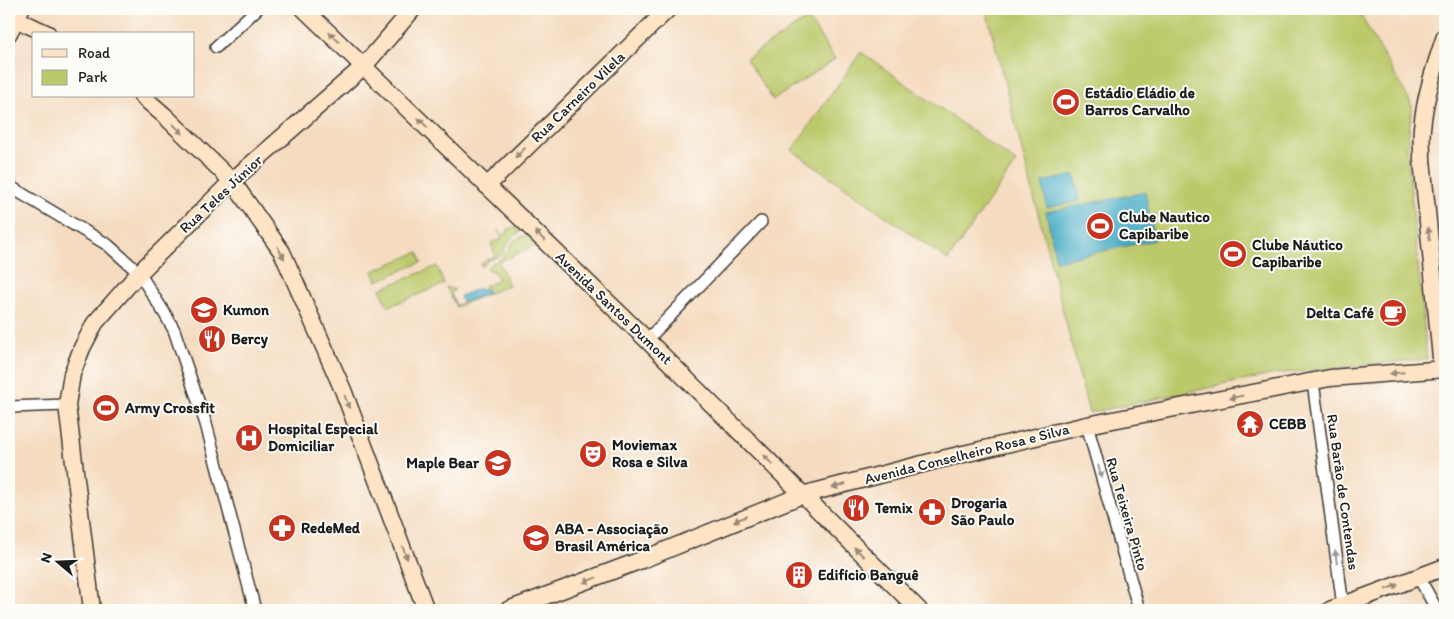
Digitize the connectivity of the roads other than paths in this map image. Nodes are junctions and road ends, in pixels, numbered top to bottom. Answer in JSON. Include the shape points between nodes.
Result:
{"nodes":[{"id":1,"x":257,"y":9,"type":"edge"},
{"id":2,"x":304,"y":9,"type":"edge"},
{"id":3,"x":413,"y":9,"type":"edge"},
{"id":4,"x":668,"y":9,"type":"edge"},
{"id":5,"x":14,"y":19,"type":"edge"},
{"id":6,"x":43,"y":32,"type":"edge"},
{"id":7,"x":1445,"y":36,"type":"edge"},
{"id":8,"x":216,"y":47,"type":"dead end"},
{"id":9,"x":364,"y":66,"type":"junction"},
{"id":10,"x":144,"y":98,"type":"edge"},
{"id":11,"x":232,"y":181,"type":"junction"},
{"id":12,"x":9,"y":186,"type":"edge"},
{"id":13,"x":487,"y":186,"type":"junction"},
{"id":14,"x":761,"y":222,"type":"dead end"},
{"id":15,"x":139,"y":274,"type":"junction"},
{"id":16,"x":648,"y":340,"type":"junction"},
{"id":17,"x":1444,"y":369,"type":"edge"},
{"id":18,"x":1313,"y":382,"type":"junction"},
{"id":19,"x":67,"y":405,"type":"junction"},
{"id":20,"x":9,"y":406,"type":"edge"},
{"id":21,"x":1087,"y":425,"type":"junction"},
{"id":22,"x":802,"y":495,"type":"junction"},
{"id":23,"x":1445,"y":567,"type":"edge"},
{"id":24,"x":1418,"y":576,"type":"junction"},
{"id":25,"x":1336,"y":608,"type":"edge"},
{"id":26,"x":92,"y":610,"type":"edge"},
{"id":27,"x":255,"y":610,"type":"edge"},
{"id":28,"x":426,"y":610,"type":"edge"},
{"id":29,"x":508,"y":610,"type":"edge"},
{"id":30,"x":919,"y":610,"type":"edge"},
{"id":31,"x":1139,"y":610,"type":"edge"},
{"id":32,"x":1437,"y":610,"type":"edge"}],
"edges":[{"from":1,"to":8,"type":"street"},
{"from":9,"to":2,"type":"street","name":"Avenida Santos Dumont","one_way":true},
{"from":3,"to":9,"type":"street","name":"Rua Teles Júnior"},
{"from":4,"to":13,"type":"street","name":"Rua Carneiro Vilela","one_way":true},
{"from":5,"to":6,"type":"street"},
{"from":17,"to":7,"type":"street","one_way":true,"via":[[1422,159],[1422,128],[1431,79]]},
{"from":9,"to":11,"type":"street","name":"Rua Teles Júnior"},
{"from":13,"to":9,"type":"street","name":"Avenida Santos Dumont","one_way":true},
{"from":10,"to":11,"type":"street","one_way":true},
{"from":11,"to":15,"type":"street","name":"Rua Teles Júnior"},
{"from":11,"to":28,"type":"street","one_way":true,"via":[[282,252],[343,390]]},
{"from":12,"to":15,"type":"street","via":[[108,245]]},
{"from":16,"to":13,"type":"street","name":"Avenida Santos Dumont","one_way":true},
{"from":14,"to":16,"type":"street"},
{"from":15,"to":19,"type":"street","name":"Rua Teles Júnior","via":[[95,323],[72,374]]},
{"from":15,"to":27,"type":"street","via":[[174,330],[206,424]]},
{"from":22,"to":16,"type":"street","name":"Avenida Santos Dumont","one_way":true},
{"from":17,"to":18,"type":"street","name":"Avenida Conselheiro Rosa e Silva","one_way":true},
{"from":18,"to":21,"type":"street","name":"Avenida Conselheiro Rosa e Silva","one_way":true},
{"from":25,"to":18,"type":"street","name":"Rua Barão de Contendas","one_way":true},
{"from":19,"to":20,"type":"street"},
{"from":19,"to":26,"type":"street","name":"Rua Teles Júnior"},
{"from":21,"to":22,"type":"street","name":"Avenida Conselheiro Rosa e Silva","one_way":true},
{"from":21,"to":31,"type":"street","name":"Rua Teixeira Pinto","one_way":true},
{"from":22,"to":29,"type":"street","name":"Avenida Conselheiro Rosa e Silva","one_way":true},
{"from":30,"to":22,"type":"street","name":"Avenida Santos Dumont","one_way":true},
{"from":23,"to":24,"type":"street"},
{"from":25,"to":24,"type":"street","one_way":true},
{"from":24,"to":32,"type":"street"}]}
